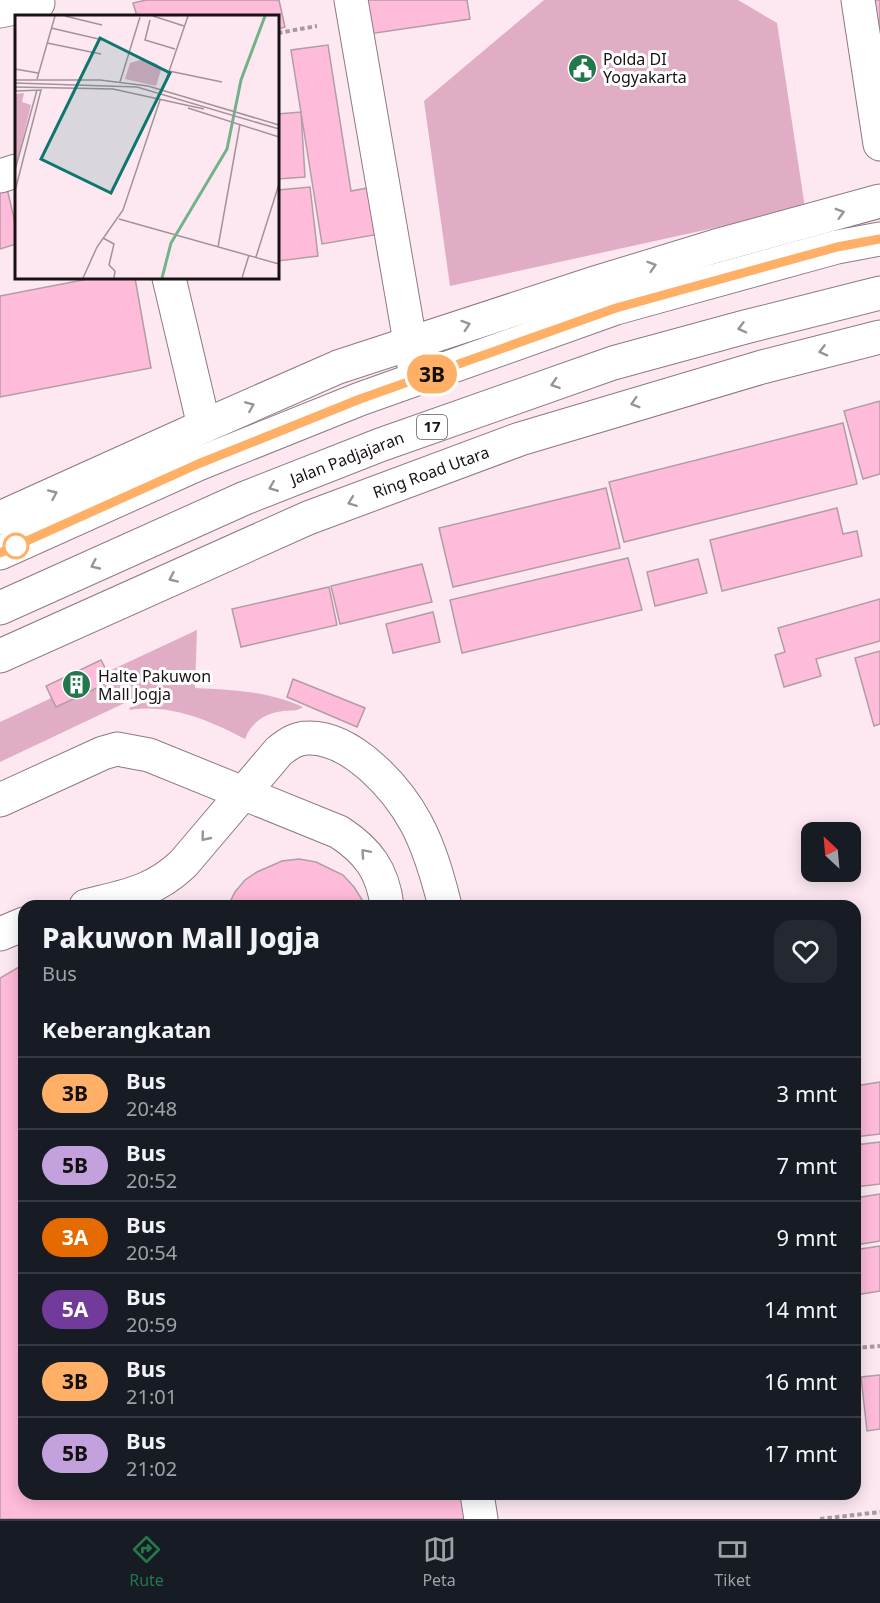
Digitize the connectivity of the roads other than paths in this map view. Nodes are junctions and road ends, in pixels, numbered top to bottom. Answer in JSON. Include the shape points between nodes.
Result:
{"nodes":[{"id":1,"x":351,"y":0,"type":"edge"},
{"id":2,"x":858,"y":0,"type":"edge"},
{"id":3,"x":38,"y":3,"type":"dead end"},
{"id":4,"x":0,"y":11,"type":"edge"},
{"id":5,"x":880,"y":144,"type":"edge"},
{"id":6,"x":15,"y":171,"type":"edge"},
{"id":7,"x":0,"y":176,"type":"edge"},
{"id":8,"x":880,"y":201,"type":"edge"},
{"id":9,"x":880,"y":239,"type":"edge"},
{"id":10,"x":169,"y":279,"type":"edge"},
{"id":11,"x":880,"y":293,"type":"edge"},
{"id":12,"x":880,"y":337,"type":"edge"},
{"id":13,"x":411,"y":343,"type":"junction"},
{"id":14,"x":416,"y":380,"type":"junction"},
{"id":15,"x":204,"y":426,"type":"junction"},
{"id":16,"x":0,"y":518,"type":"edge"},
{"id":17,"x":0,"y":553,"type":"edge"},
{"id":18,"x":0,"y":608,"type":"edge"},
{"id":19,"x":0,"y":656,"type":"edge"},
{"id":20,"x":242,"y":792,"type":"junction"},
{"id":21,"x":0,"y":800,"type":"edge"},
{"id":22,"x":110,"y":900,"type":"edge"},
{"id":23,"x":386,"y":900,"type":"edge"},
{"id":24,"x":443,"y":900,"type":"edge"},
{"id":25,"x":18,"y":926,"type":"edge"},
{"id":26,"x":0,"y":934,"type":"edge"},
{"id":27,"x":478,"y":1500,"type":"edge"},
{"id":28,"x":481,"y":1519,"type":"edge"}],
"edges":[{"from":1,"to":13,"type":"main road"},
{"from":2,"to":5,"type":"main road"},
{"from":3,"to":4,"type":"main road"},
{"from":6,"to":7,"type":"main road"},
{"from":13,"to":8,"type":"main road","one_way":true,"via":[[716,246]]},
{"from":9,"to":14,"type":"main road","via":[[837,247],[616,308]]},
{"from":10,"to":15,"type":"main road"},
{"from":11,"to":18,"type":"main road","name":"Jalan Padjajaran","number":"17","one_way":true,"via":[[613,363],[380,445],[245,498]]},
{"from":12,"to":19,"type":"main road","name":"Ring Road Utara","one_way":true,"via":[[762,367],[520,439],[308,518]]},
{"from":13,"to":14,"type":"main road"},
{"from":15,"to":13,"type":"main road","one_way":true,"via":[[338,368]]},
{"from":14,"to":17,"type":"main road","via":[[198,464]]},
{"from":16,"to":15,"type":"main road","one_way":true},
{"from":20,"to":21,"type":"main road","via":[[149,755],[117,749]]},
{"from":20,"to":22,"type":"main road","one_way":true,"via":[[170,877],[138,893]]},
{"from":23,"to":20,"type":"main road","one_way":true,"via":[[380,876],[369,856],[354,842],[339,832]]},
{"from":20,"to":24,"type":"main road","via":[[291,741],[324,740],[358,757],[395,791],[416,823],[430,853]]},
{"from":25,"to":26,"type":"main road"},
{"from":27,"to":28,"type":"main road"}]}
